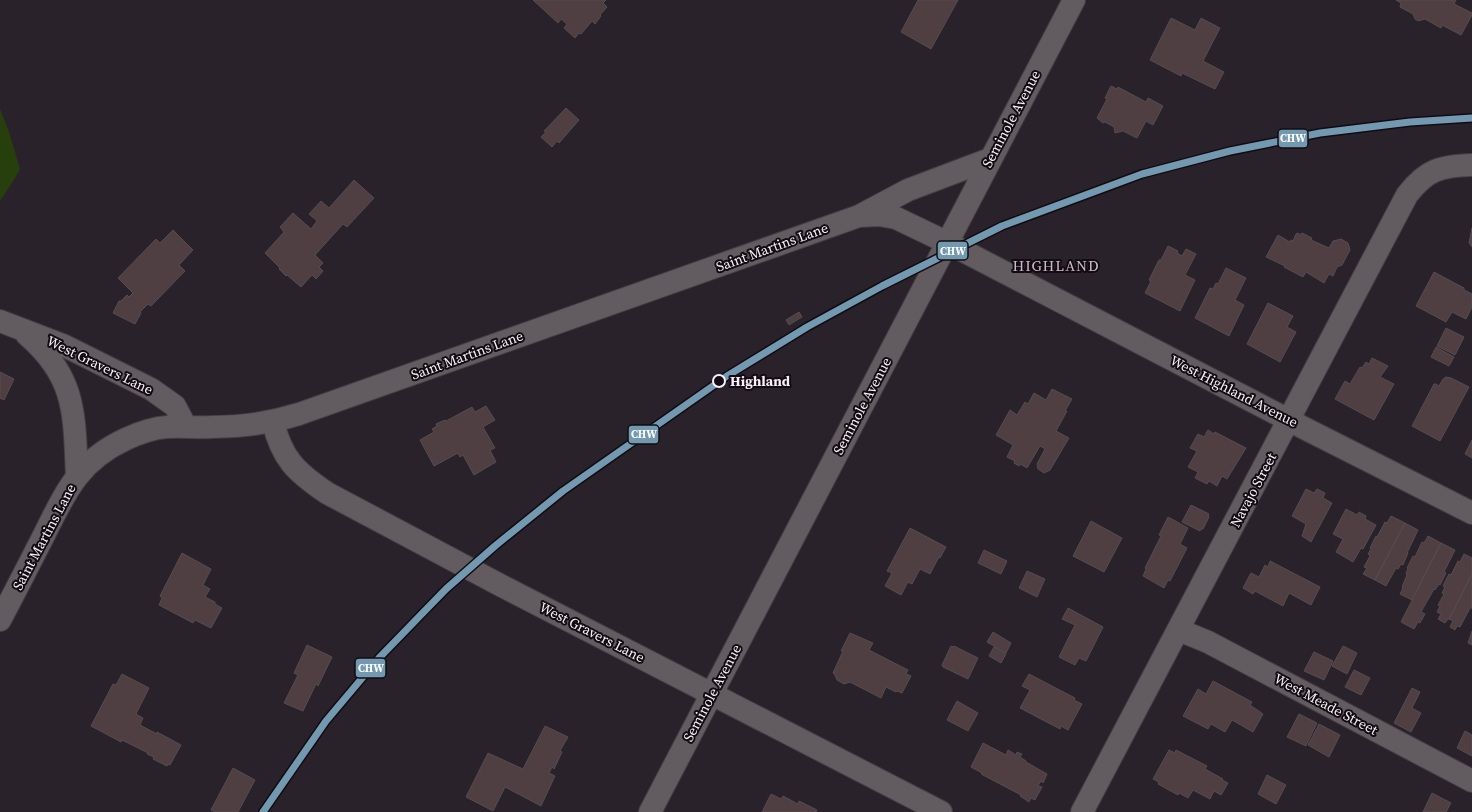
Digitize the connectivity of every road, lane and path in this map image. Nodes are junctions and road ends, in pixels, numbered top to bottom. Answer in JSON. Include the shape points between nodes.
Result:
{"nodes":[{"id":1,"x":1074,"y":0,"type":"edge"},
{"id":2,"x":990,"y":159,"type":"junction"},
{"id":3,"x":1472,"y":165,"type":"edge"},
{"id":4,"x":859,"y":216,"type":"junction"},
{"id":5,"x":948,"y":242,"type":"junction"},
{"id":6,"x":997,"y":268,"type":"joint"},
{"id":7,"x":10,"y":325,"type":"edge"},
{"id":8,"x":1290,"y":420,"type":"junction"},
{"id":9,"x":273,"y":422,"type":"junction"},
{"id":10,"x":186,"y":427,"type":"junction"},
{"id":11,"x":77,"y":476,"type":"junction"},
{"id":12,"x":1472,"y":513,"type":"edge"},
{"id":13,"x":0,"y":620,"type":"edge"},
{"id":14,"x":1179,"y":630,"type":"junction"},
{"id":15,"x":711,"y":694,"type":"junction"},
{"id":16,"x":1472,"y":781,"type":"edge"},
{"id":17,"x":650,"y":812,"type":"edge"},
{"id":18,"x":941,"y":812,"type":"edge"},
{"id":19,"x":1082,"y":812,"type":"edge"}],
"edges":[{"from":1,"to":2,"type":"street","name":"Seminole Avenue"},
{"from":2,"to":4,"type":"street","name":"Saint Martins Lane","via":[[908,190]]},
{"from":2,"to":5,"type":"street","name":"Seminole Avenue"},
{"from":3,"to":8,"type":"street","name":"Navajo Street","via":[[1446,167],[1430,173],[1417,182],[1407,195]]},
{"from":4,"to":5,"type":"street","name":"Saint Martins Lane","via":[[879,215],[896,218]]},
{"from":4,"to":9,"type":"street","name":"Saint Martins Lane","via":[[328,405]]},
{"from":5,"to":6,"type":"street","name":"Saint Martins Lane"},
{"from":5,"to":15,"type":"street","name":"Seminole Avenue"},
{"from":6,"to":8,"type":"street","name":"West Highland Avenue"},
{"from":7,"to":10,"type":"street","name":"West Gravers Lane","via":[[64,346],[151,389],[175,406]]},
{"from":7,"to":11,"type":"street","name":"Saint Martins Lane","via":[[35,343],[52,361],[66,387],[72,406]]},
{"from":8,"to":12,"type":"street","name":"West Highland Avenue"},
{"from":8,"to":14,"type":"street","name":"Navajo Street"},
{"from":9,"to":10,"type":"street","name":"Saint Martins Lane"},
{"from":9,"to":15,"type":"street","name":"West Gravers Lane","via":[[282,451],[291,463],[304,477],[327,493]]},
{"from":10,"to":11,"type":"street","name":"Saint Martins Lane","via":[[153,429],[133,436],[102,452]]},
{"from":11,"to":13,"type":"street","name":"Saint Martins Lane","via":[[64,496]]},
{"from":14,"to":16,"type":"street","name":"West Meade Street","via":[[1208,642]]},
{"from":14,"to":19,"type":"street","name":"Navajo Street"},
{"from":15,"to":17,"type":"street","name":"Seminole Avenue"},
{"from":15,"to":18,"type":"street","name":"West Gravers Lane"}]}
